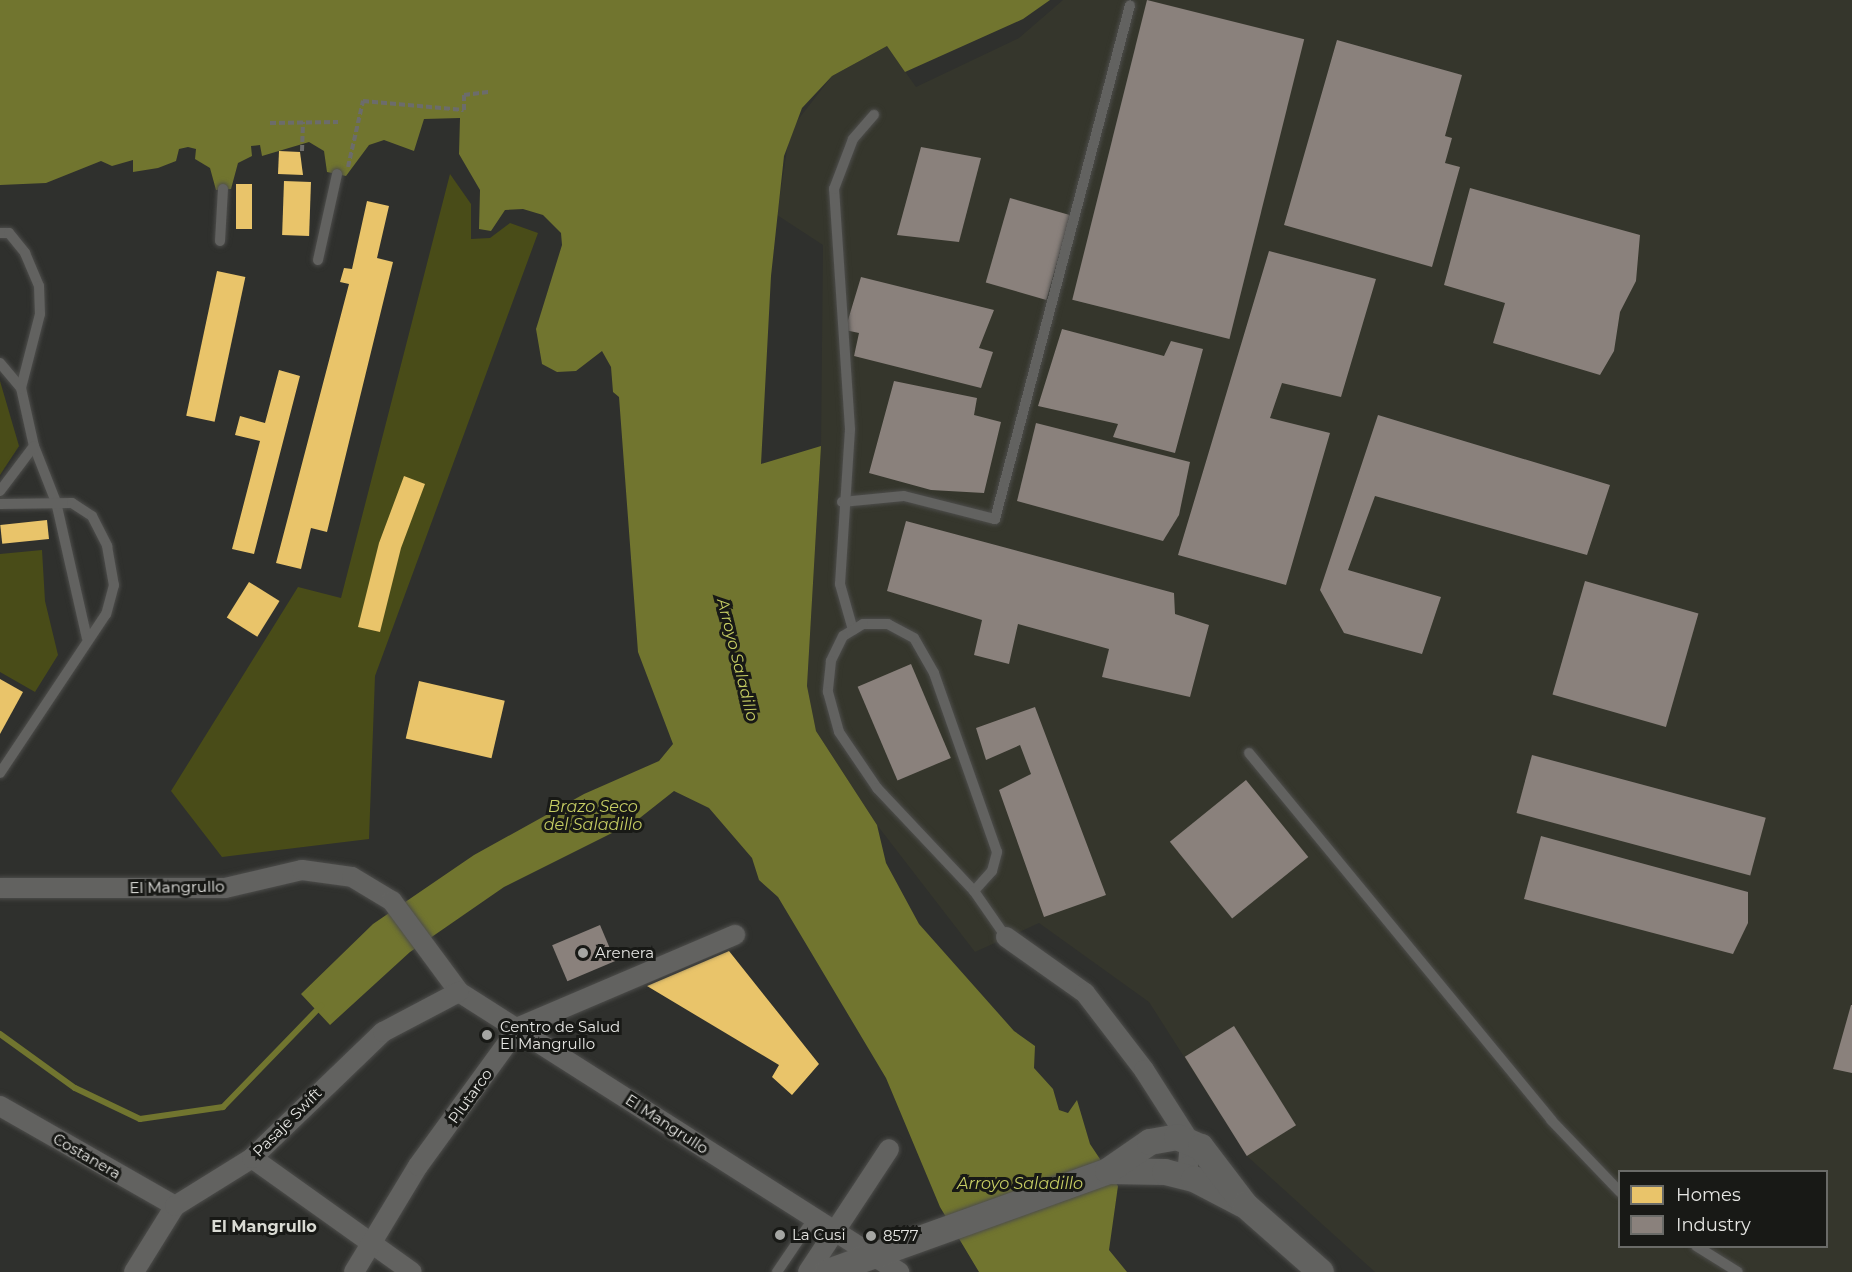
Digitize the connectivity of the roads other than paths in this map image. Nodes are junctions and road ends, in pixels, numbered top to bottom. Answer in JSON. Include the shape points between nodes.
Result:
{"nodes":[{"id":1,"x":1130,"y":5,"type":"dead end"},
{"id":2,"x":874,"y":115,"type":"dead end"},
{"id":3,"x":342,"y":175,"type":"road end"},
{"id":4,"x":223,"y":189,"type":"dead end"},
{"id":5,"x":0,"y":233,"type":"edge"},
{"id":6,"x":220,"y":241,"type":"dead end"},
{"id":7,"x":318,"y":260,"type":"dead end"},
{"id":8,"x":0,"y":363,"type":"edge"},
{"id":9,"x":21,"y":388,"type":"junction"},
{"id":10,"x":34,"y":446,"type":"junction"},
{"id":11,"x":0,"y":491,"type":"edge"},
{"id":12,"x":56,"y":502,"type":"junction"},
{"id":13,"x":842,"y":502,"type":"junction"},
{"id":14,"x":0,"y":504,"type":"edge"},
{"id":15,"x":853,"y":630,"type":"junction"},
{"id":16,"x":87,"y":638,"type":"junction"},
{"id":17,"x":1249,"y":753,"type":"dead end"},
{"id":18,"x":0,"y":773,"type":"edge"},
{"id":19,"x":0,"y":888,"type":"edge"},
{"id":20,"x":974,"y":891,"type":"junction"},
{"id":21,"x":735,"y":935,"type":"dead end"},
{"id":22,"x":1006,"y":937,"type":"joint"},
{"id":23,"x":459,"y":992,"type":"junction"},
{"id":24,"x":519,"y":1028,"type":"junction"},
{"id":25,"x":0,"y":1106,"type":"edge"},
{"id":26,"x":1164,"y":1109,"type":"junction"},
{"id":27,"x":1160,"y":1140,"type":"junction"},
{"id":28,"x":1190,"y":1142,"type":"junction"},
{"id":29,"x":889,"y":1149,"type":"dead end"},
{"id":30,"x":252,"y":1158,"type":"junction"},
{"id":31,"x":1108,"y":1171,"type":"junction"},
{"id":32,"x":1173,"y":1174,"type":"junction"},
{"id":33,"x":1618,"y":1190,"type":"edge"},
{"id":34,"x":1245,"y":1205,"type":"junction"},
{"id":35,"x":175,"y":1206,"type":"junction"},
{"id":36,"x":813,"y":1219,"type":"junction"},
{"id":37,"x":834,"y":1232,"type":"junction"},
{"id":38,"x":371,"y":1245,"type":"junction"},
{"id":39,"x":1699,"y":1248,"type":"edge"},
{"id":40,"x":873,"y":1257,"type":"junction"},
{"id":41,"x":134,"y":1272,"type":"edge"},
{"id":42,"x":354,"y":1272,"type":"edge"},
{"id":43,"x":412,"y":1272,"type":"edge"},
{"id":44,"x":777,"y":1272,"type":"edge"},
{"id":45,"x":808,"y":1272,"type":"edge"},
{"id":46,"x":828,"y":1272,"type":"edge"},
{"id":47,"x":898,"y":1272,"type":"edge"},
{"id":48,"x":1321,"y":1272,"type":"edge"},
{"id":49,"x":1738,"y":1272,"type":"edge"}],
"edges":[{"from":1,"to":13,"type":"lane","via":[[995,519],[904,496]]},
{"from":2,"to":13,"type":"lane","via":[[853,139],[834,189],[850,429]]},
{"from":3,"to":7,"type":"lane"},
{"from":4,"to":6,"type":"lane"},
{"from":5,"to":9,"type":"lane","via":[[9,233],[25,253],[39,286],[40,314]]},
{"from":8,"to":9,"type":"lane"},
{"from":9,"to":10,"type":"lane"},
{"from":10,"to":11,"type":"lane"},
{"from":10,"to":12,"type":"lane"},
{"from":12,"to":14,"type":"lane"},
{"from":12,"to":16,"type":"lane"},
{"from":12,"to":16,"type":"lane","via":[[72,503],[92,516],[107,546],[114,585],[106,614]]},
{"from":13,"to":15,"type":"lane","via":[[840,584]]},
{"from":15,"to":20,"type":"lane","via":[[843,636],[831,661],[828,692],[839,732],[877,788]]},
{"from":15,"to":20,"type":"lane","via":[[863,624],[896,628],[914,638],[934,673],[997,852],[992,872]]},
{"from":16,"to":18,"type":"lane"},
{"from":17,"to":33,"type":"lane","via":[[1551,1120]]},
{"from":19,"to":23,"type":"street","name":"El Mangrullo","via":[[225,888],[302,870],[352,877],[392,901]]},
{"from":20,"to":22,"type":"lane"},
{"from":21,"to":24,"type":"street"},
{"from":22,"to":26,"type":"street","via":[[1085,993],[1144,1070]]},
{"from":23,"to":24,"type":"street","name":"El Mangrullo"},
{"from":23,"to":30,"type":"street","name":"Pasaje Swift","via":[[383,1032]]},
{"from":24,"to":36,"type":"street","name":"El Mangrullo"},
{"from":24,"to":38,"type":"street","name":"Plutarco","via":[[418,1166]]},
{"from":25,"to":35,"type":"street","name":"Costanera"},
{"from":26,"to":27,"type":"street"},
{"from":26,"to":28,"type":"street"},
{"from":27,"to":28,"type":"street","via":[[1177,1137]]},
{"from":27,"to":31,"type":"street"},
{"from":27,"to":32,"type":"street"},
{"from":28,"to":32,"type":"street","via":[[1188,1166]]},
{"from":28,"to":34,"type":"street","via":[[1222,1170]]},
{"from":29,"to":37,"type":"street"},
{"from":30,"to":35,"type":"street","name":"Pasaje Swift"},
{"from":30,"to":38,"type":"street"},
{"from":31,"to":32,"type":"street"},
{"from":31,"to":40,"type":"street"},
{"from":32,"to":34,"type":"street"},
{"from":34,"to":48,"type":"street"},
{"from":35,"to":41,"type":"street","name":"Pasaje Swift"},
{"from":36,"to":37,"type":"street","name":"El Mangrullo"},
{"from":36,"to":44,"type":"lane"},
{"from":37,"to":40,"type":"street","name":"El Mangrullo"},
{"from":37,"to":45,"type":"street"},
{"from":38,"to":42,"type":"street","name":"Plutarco"},
{"from":38,"to":43,"type":"street"},
{"from":39,"to":49,"type":"lane"},
{"from":40,"to":46,"type":"street"},
{"from":40,"to":47,"type":"street"}]}
